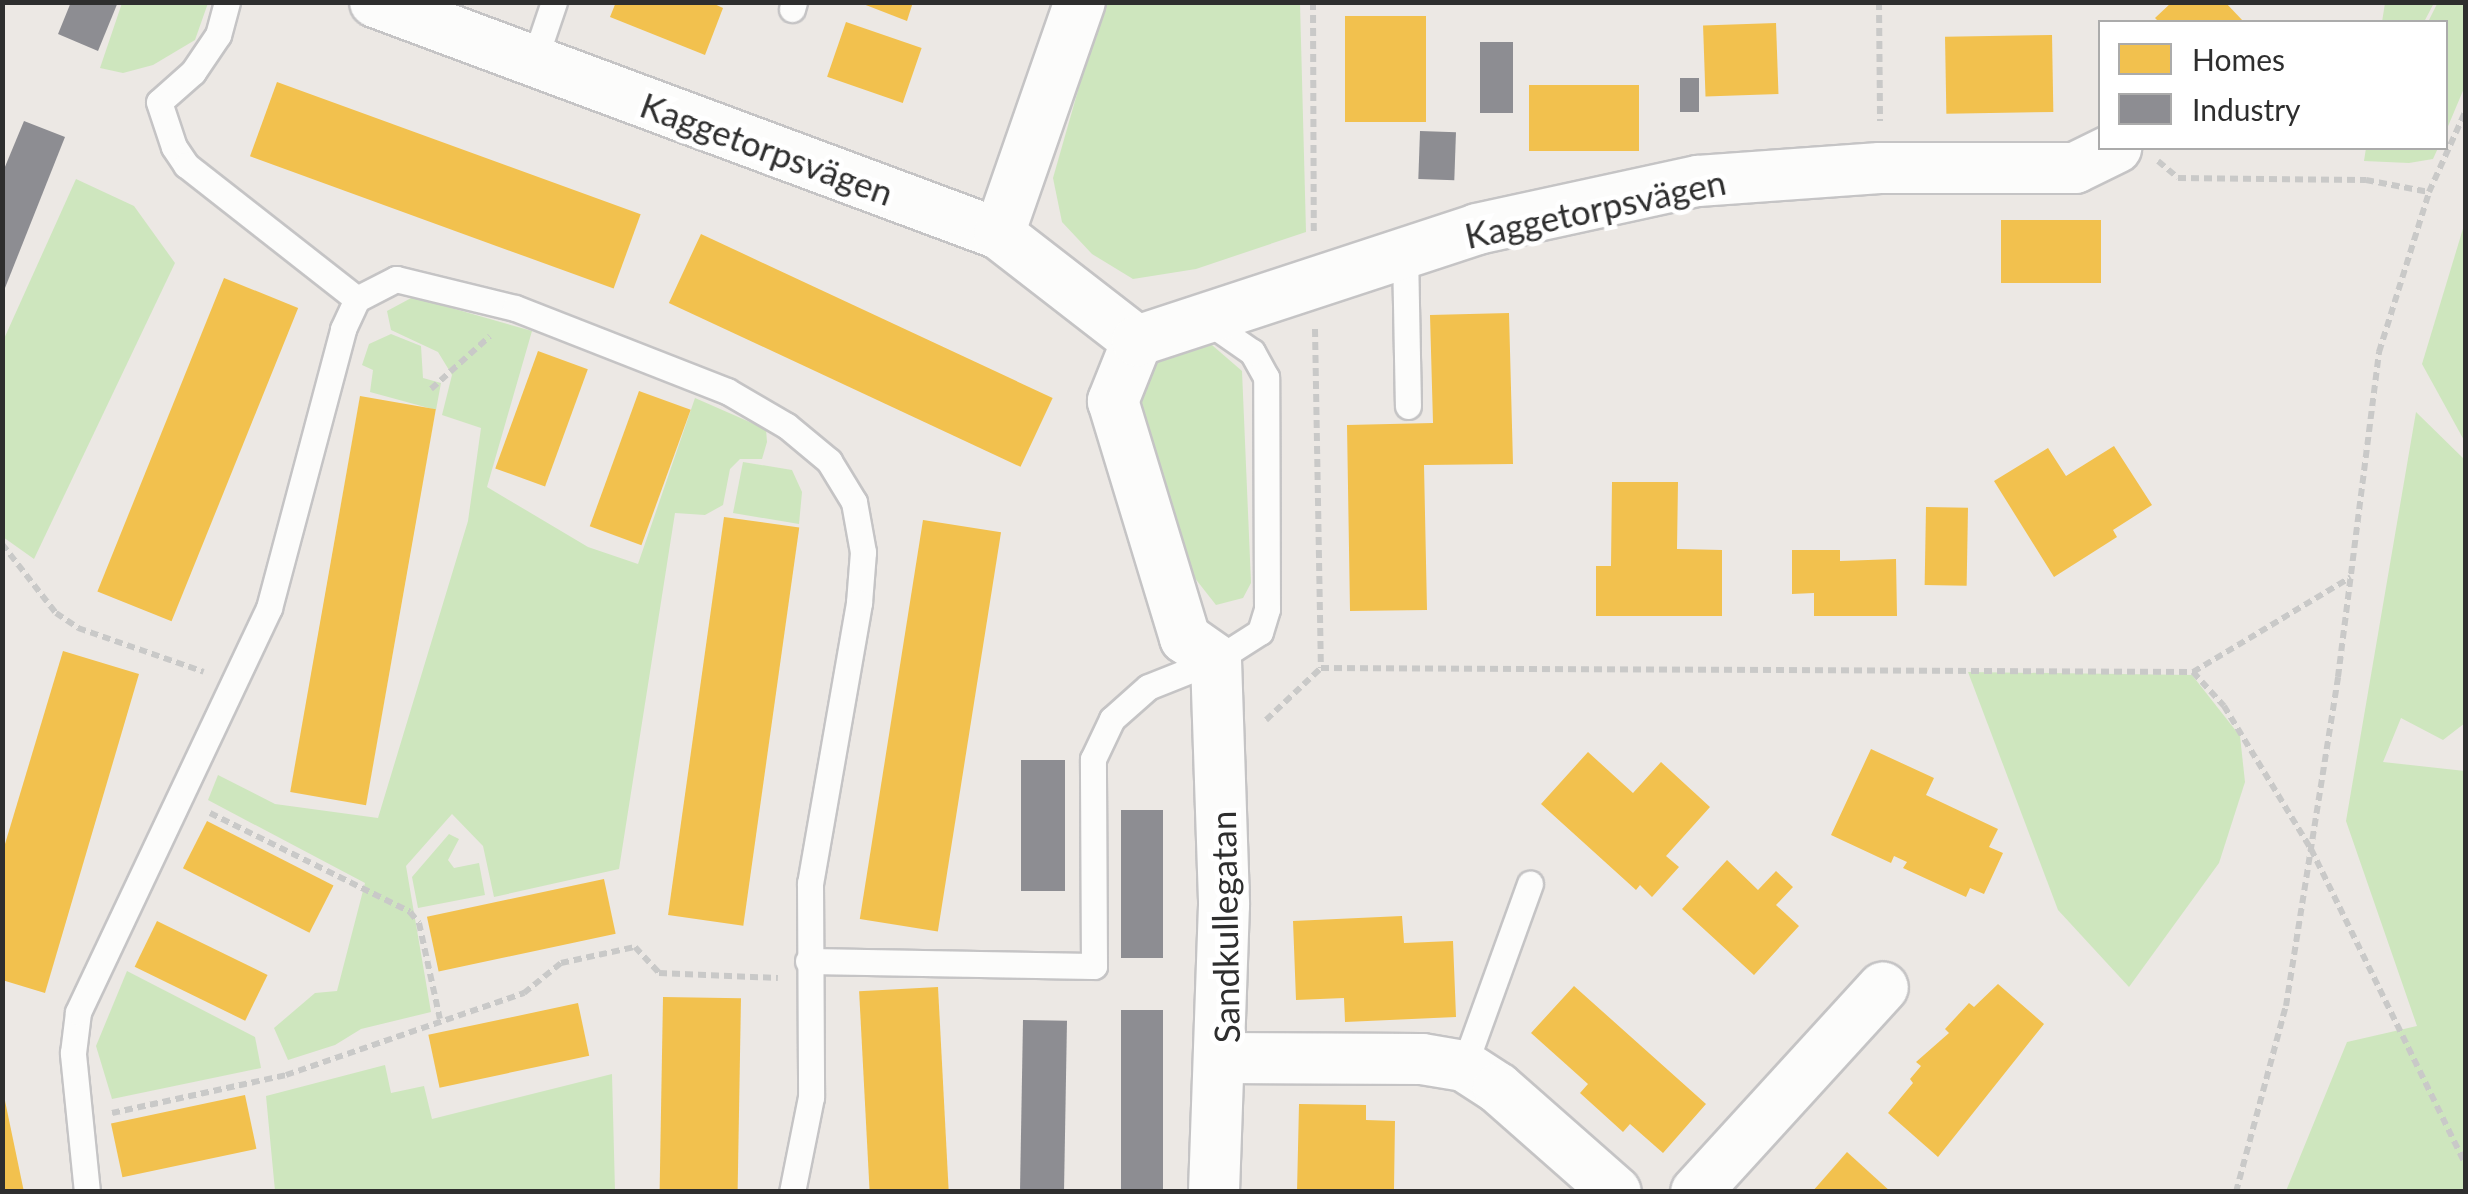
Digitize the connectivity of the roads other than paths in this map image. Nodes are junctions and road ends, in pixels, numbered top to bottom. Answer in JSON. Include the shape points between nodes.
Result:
{"nodes":[{"id":1,"x":227,"y":2,"type":"edge"},
{"id":2,"x":376,"y":2,"type":"edge"},
{"id":3,"x":554,"y":2,"type":"edge"},
{"id":4,"x":1080,"y":2,"type":"edge"},
{"id":5,"x":534,"y":61,"type":"junction"},
{"id":6,"x":2135,"y":153,"type":"edge"},
{"id":7,"x":999,"y":234,"type":"junction"},
{"id":8,"x":1404,"y":252,"type":"junction"},
{"id":9,"x":357,"y":299,"type":"junction"},
{"id":10,"x":1201,"y":318,"type":"junction"},
{"id":11,"x":1138,"y":341,"type":"junction"},
{"id":12,"x":1408,"y":406,"type":"dead end"},
{"id":13,"x":1216,"y":660,"type":"junction"},
{"id":14,"x":1530,"y":884,"type":"dead end"},
{"id":15,"x":809,"y":970,"type":"junction"},
{"id":16,"x":1883,"y":987,"type":"dead end"},
{"id":17,"x":1220,"y":1058,"type":"junction"},
{"id":18,"x":1464,"y":1066,"type":"junction"},
{"id":19,"x":87,"y":1192,"type":"edge"},
{"id":20,"x":792,"y":1192,"type":"edge"},
{"id":21,"x":1214,"y":1192,"type":"edge"},
{"id":22,"x":1616,"y":1192,"type":"edge"},
{"id":23,"x":1696,"y":1192,"type":"edge"}],
"edges":[{"from":1,"to":9,"type":"lane","via":[[218,35],[193,72],[159,102],[174,148],[186,165]]},
{"from":2,"to":5,"type":"street","name":"Kaggetorpsvägen"},
{"from":3,"to":5,"type":"lane"},
{"from":4,"to":7,"type":"street"},
{"from":5,"to":7,"type":"street","name":"Kaggetorpsvägen"},
{"from":6,"to":8,"type":"street","name":"Kaggetorpsvägen","via":[[2075,168],[1880,168],[1698,181],[1477,229]]},
{"from":7,"to":11,"type":"street","name":"Kaggetorpsvägen"},
{"from":8,"to":10,"type":"street","name":"Kaggetorpsvägen"},
{"from":8,"to":12,"type":"lane"},
{"from":9,"to":15,"type":"lane","via":[[396,279],[515,308],[726,392],[787,426],[829,461],[854,502],[863,552],[810,882]]},
{"from":9,"to":19,"type":"lane","via":[[269,608],[78,1012],[76,1119]]},
{"from":10,"to":11,"type":"street","name":"Kaggetorpsvägen"},
{"from":10,"to":13,"type":"lane","via":[[1252,352],[1266,377],[1267,609],[1260,632]]},
{"from":11,"to":13,"type":"street","via":[[1125,358],[1113,401],[1184,638]]},
{"from":13,"to":15,"type":"lane","via":[[1148,686],[1112,720],[1093,759],[1094,966]]},
{"from":13,"to":17,"type":"street","name":"Sandkullegatan","via":[[1222,746]]},
{"from":14,"to":18,"type":"lane"},
{"from":15,"to":20,"type":"lane","via":[[811,1097]]},
{"from":16,"to":23,"type":"street"},
{"from":17,"to":18,"type":"street","name":"Sandkullegatan","via":[[1422,1059]]},
{"from":17,"to":21,"type":"street"},
{"from":18,"to":22,"type":"street","name":"Sandkullegatan"}]}
